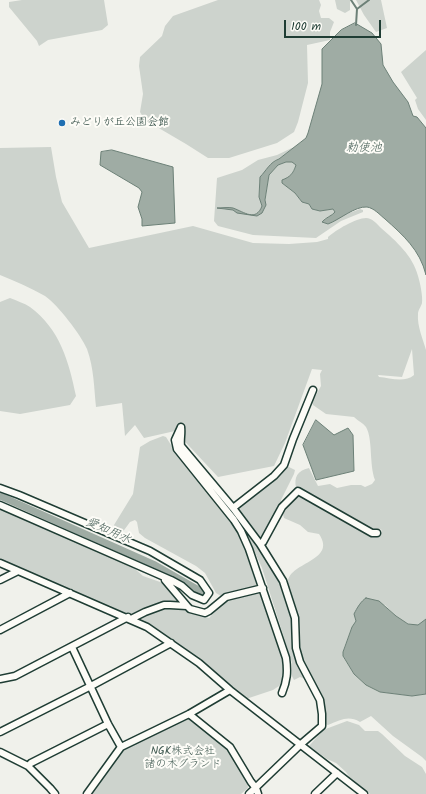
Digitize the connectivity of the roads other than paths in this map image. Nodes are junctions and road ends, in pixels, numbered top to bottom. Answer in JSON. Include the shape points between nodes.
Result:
{"nodes":[{"id":1,"x":313,"y":390,"type":"dead end"},
{"id":2,"x":0,"y":488,"type":"edge"},
{"id":3,"x":0,"y":505,"type":"edge"},
{"id":4,"x":233,"y":508,"type":"junction"},
{"id":5,"x":377,"y":533,"type":"dead end"},
{"id":6,"x":260,"y":544,"type":"junction"},
{"id":7,"x":0,"y":563,"type":"edge"},
{"id":8,"x":18,"y":571,"type":"junction"},
{"id":9,"x":162,"y":577,"type":"junction"},
{"id":10,"x":0,"y":580,"type":"edge"},
{"id":11,"x":263,"y":588,"type":"junction"},
{"id":12,"x":70,"y":593,"type":"junction"},
{"id":13,"x":187,"y":606,"type":"junction"},
{"id":14,"x":130,"y":618,"type":"junction"},
{"id":15,"x":0,"y":630,"type":"edge"},
{"id":16,"x":170,"y":643,"type":"junction"},
{"id":17,"x":72,"y":648,"type":"junction"},
{"id":18,"x":0,"y":679,"type":"edge"},
{"id":19,"x":91,"y":686,"type":"junction"},
{"id":20,"x":230,"y":690,"type":"junction"},
{"id":21,"x":282,"y":693,"type":"dead end"},
{"id":22,"x":189,"y":714,"type":"junction"},
{"id":23,"x":108,"y":724,"type":"junction"},
{"id":24,"x":0,"y":732,"type":"edge"},
{"id":25,"x":301,"y":744,"type":"junction"},
{"id":26,"x":121,"y":747,"type":"junction"},
{"id":27,"x":0,"y":752,"type":"edge"},
{"id":28,"x":28,"y":766,"type":"junction"},
{"id":29,"x":337,"y":773,"type":"junction"},
{"id":30,"x":257,"y":791,"type":"edge"},
{"id":31,"x":55,"y":794,"type":"edge"},
{"id":32,"x":87,"y":794,"type":"edge"},
{"id":33,"x":249,"y":794,"type":"edge"},
{"id":34,"x":315,"y":794,"type":"edge"},
{"id":35,"x":364,"y":794,"type":"edge"}],
"edges":[{"from":1,"to":4,"type":"street","via":[[284,465]]},
{"from":2,"to":9,"type":"street","via":[[150,551],[200,580],[210,593],[204,600]]},
{"from":3,"to":9,"type":"street"},
{"from":4,"to":6,"type":"street"},
{"from":4,"to":11,"type":"street","via":[[181,446],[181,427],[175,440],[177,449],[234,520],[249,549]]},
{"from":5,"to":6,"type":"street","via":[[372,533],[298,491],[282,507]]},
{"from":6,"to":25,"type":"street","via":[[290,596],[296,618],[296,648],[300,662],[320,700],[322,726]]},
{"from":7,"to":8,"type":"street"},
{"from":8,"to":10,"type":"street"},
{"from":8,"to":12,"type":"street"},
{"from":9,"to":13,"type":"street"},
{"from":11,"to":13,"type":"street","via":[[226,597],[205,613]]},
{"from":11,"to":21,"type":"street","via":[[286,658],[287,676]]},
{"from":12,"to":14,"type":"street"},
{"from":12,"to":15,"type":"street"},
{"from":13,"to":14,"type":"street","via":[[164,605]]},
{"from":14,"to":16,"type":"street"},
{"from":14,"to":17,"type":"street"},
{"from":16,"to":19,"type":"street"},
{"from":16,"to":20,"type":"street","via":[[199,663]]},
{"from":17,"to":18,"type":"street","via":[[16,676]]},
{"from":17,"to":19,"type":"street"},
{"from":19,"to":23,"type":"street"},
{"from":19,"to":24,"type":"street"},
{"from":20,"to":22,"type":"street"},
{"from":20,"to":25,"type":"street"},
{"from":22,"to":26,"type":"street"},
{"from":22,"to":30,"type":"street","via":[[230,747]]},
{"from":23,"to":26,"type":"street"},
{"from":23,"to":28,"type":"street"},
{"from":25,"to":29,"type":"street"},
{"from":25,"to":30,"type":"street"},
{"from":26,"to":32,"type":"street"},
{"from":27,"to":28,"type":"street"},
{"from":28,"to":31,"type":"street"},
{"from":29,"to":34,"type":"street"},
{"from":29,"to":35,"type":"street"},
{"from":30,"to":33,"type":"street"}]}
